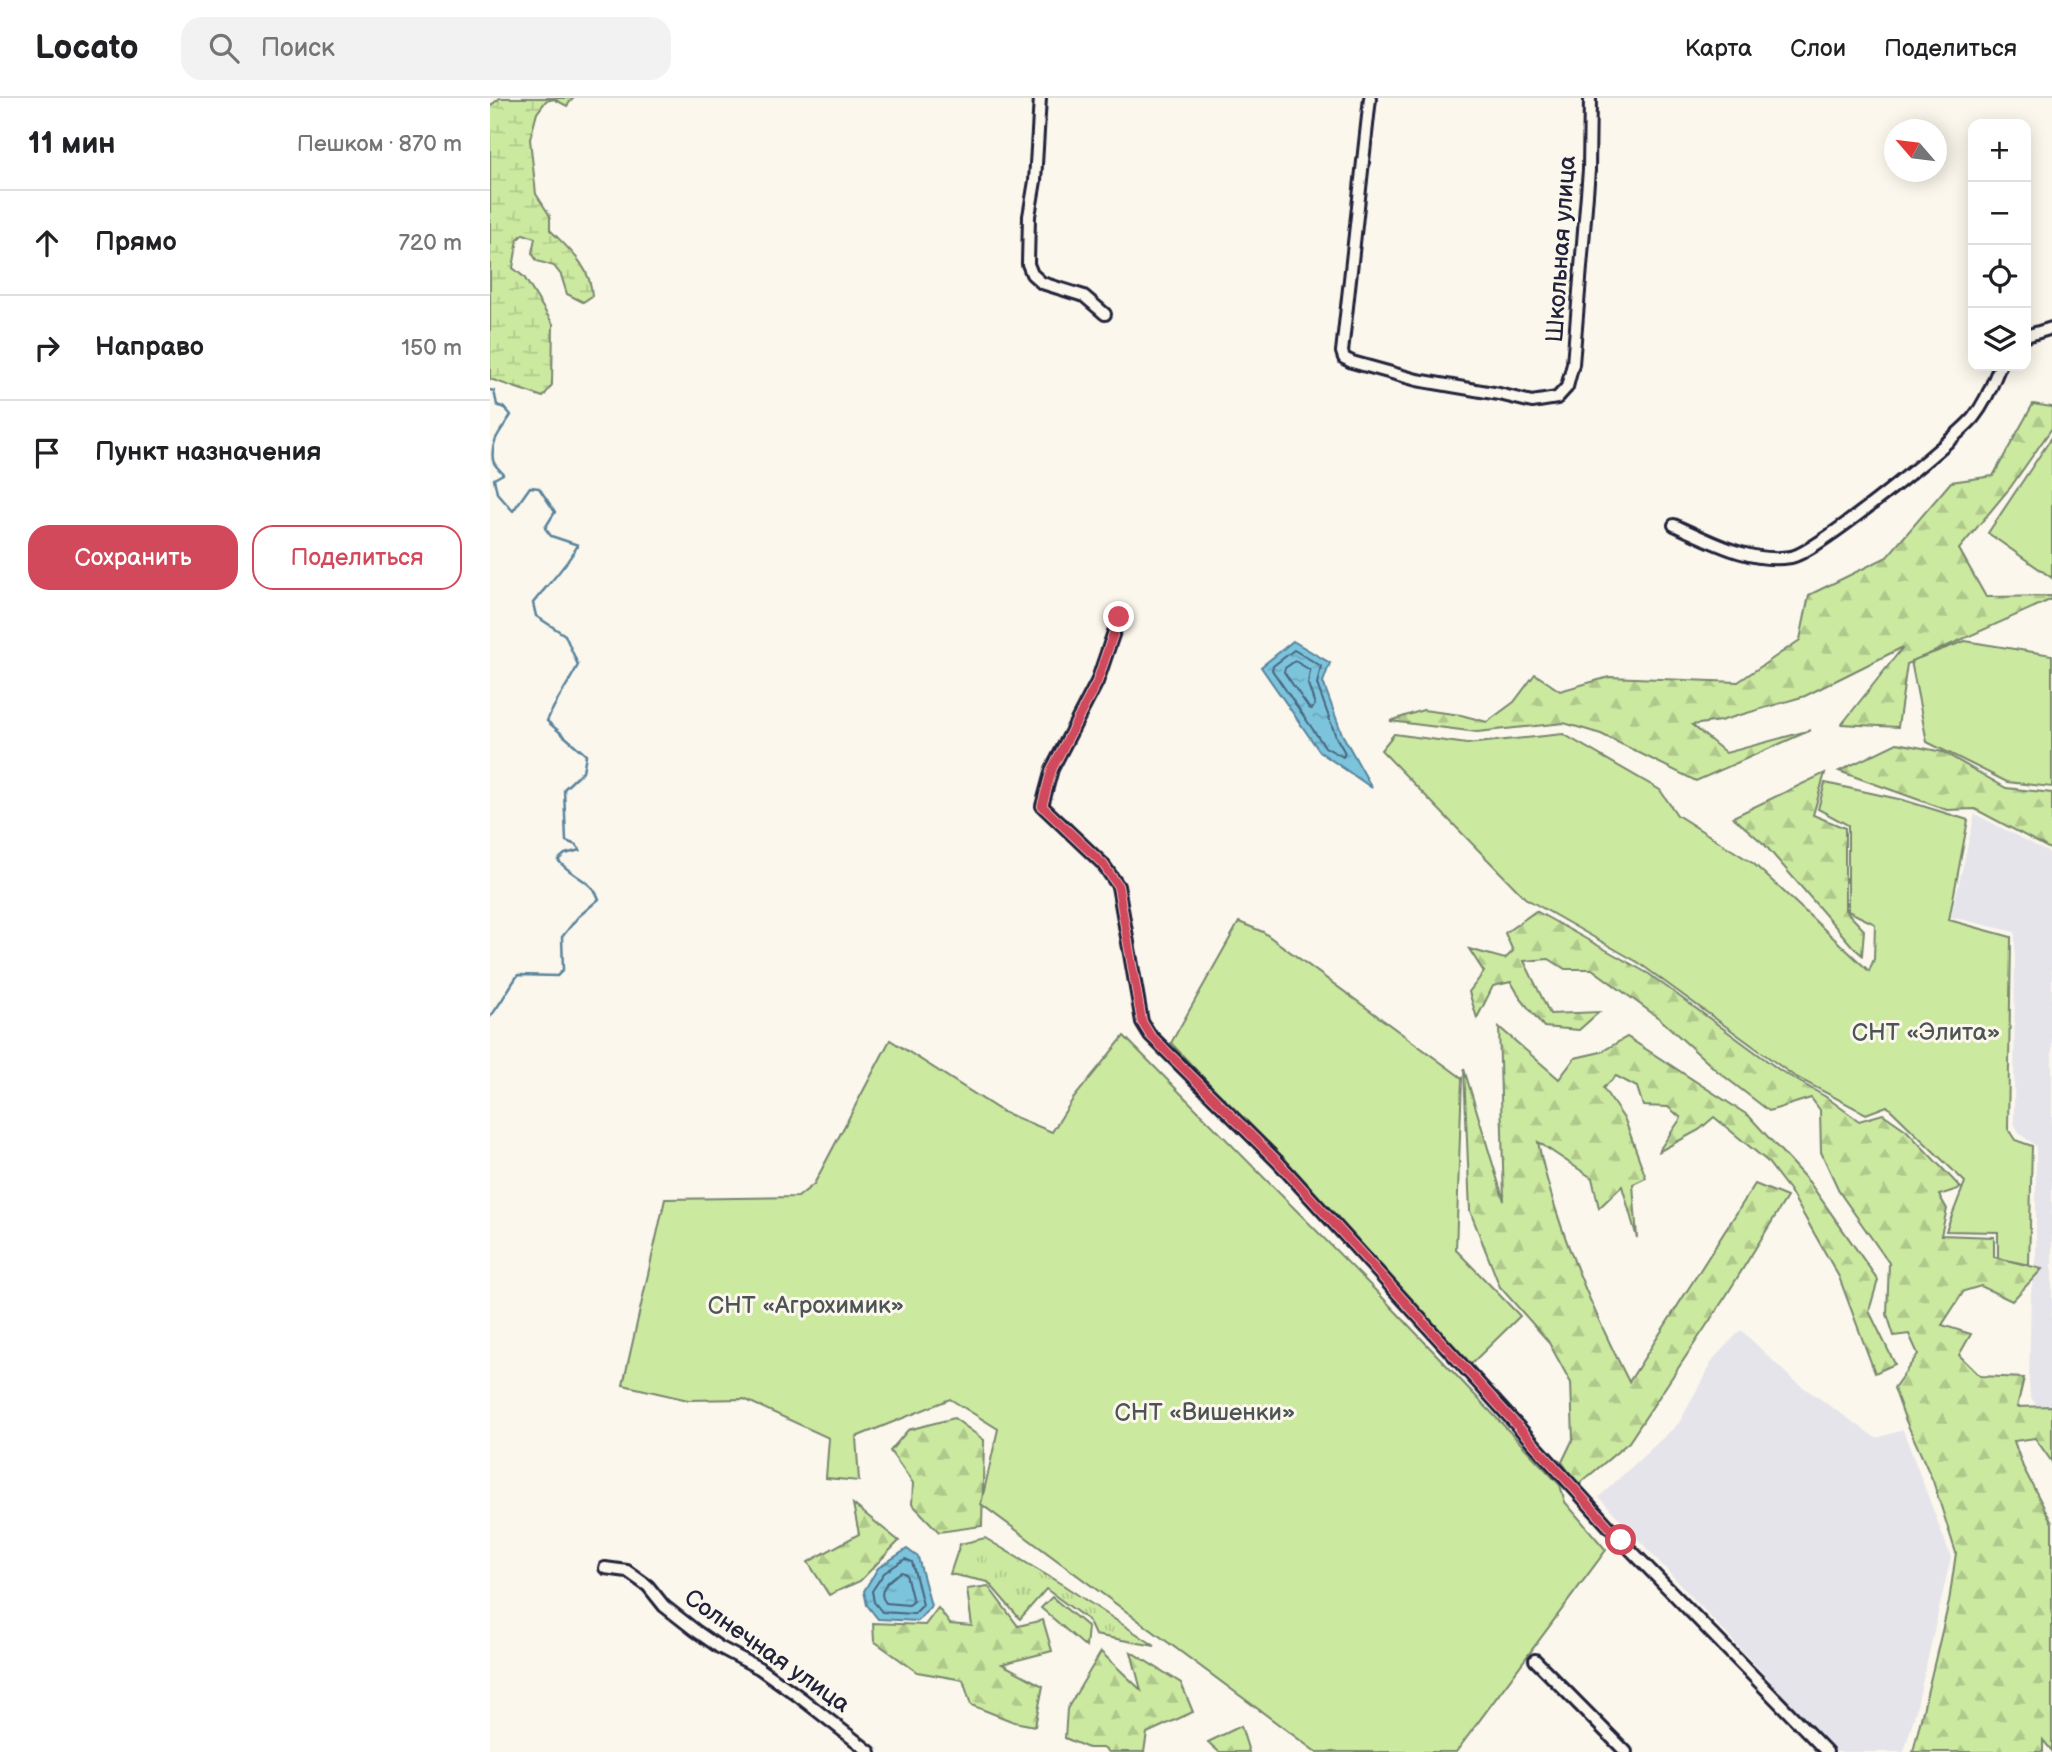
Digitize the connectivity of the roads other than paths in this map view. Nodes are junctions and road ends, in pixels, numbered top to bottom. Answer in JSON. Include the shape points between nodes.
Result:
{"nodes":[{"id":1,"x":1040,"y":98,"type":"edge"},
{"id":2,"x":1370,"y":98,"type":"edge"},
{"id":3,"x":1590,"y":98,"type":"edge"},
{"id":4,"x":1105,"y":314,"type":"dead end"},
{"id":5,"x":2052,"y":328,"type":"edge"},
{"id":6,"x":2031,"y":334,"type":"edge"},
{"id":7,"x":1998,"y":371,"type":"edge"},
{"id":8,"x":1674,"y":525,"type":"dead end"},
{"id":9,"x":1119,"y":617,"type":"dead end"},
{"id":10,"x":605,"y":1568,"type":"dead end"},
{"id":11,"x":1535,"y":1660,"type":"dead end"},
{"id":12,"x":870,"y":1752,"type":"edge"},
{"id":13,"x":1626,"y":1752,"type":"edge"},
{"id":14,"x":1827,"y":1752,"type":"edge"}],
"edges":[{"from":1,"to":4,"type":"street","via":[[1028,264],[1042,283],[1084,296]]},
{"from":2,"to":3,"type":"street","name":"Школьная улица","via":[[1344,358],[1417,380],[1532,402],[1557,398],[1567,387],[1573,364],[1589,170]]},
{"from":5,"to":6,"type":"street"},
{"from":7,"to":8,"type":"street","via":[[1974,417],[1923,462],[1798,556],[1744,554]]},
{"from":9,"to":14,"type":"street","via":[[1097,682],[1052,769],[1042,806],[1103,864],[1118,886],[1142,1022],[1162,1049],[1287,1172],[1621,1540]]},
{"from":10,"to":12,"type":"street","name":"Солнечная улица","via":[[627,1571],[696,1631],[788,1688]]},
{"from":11,"to":13,"type":"street"}]}
